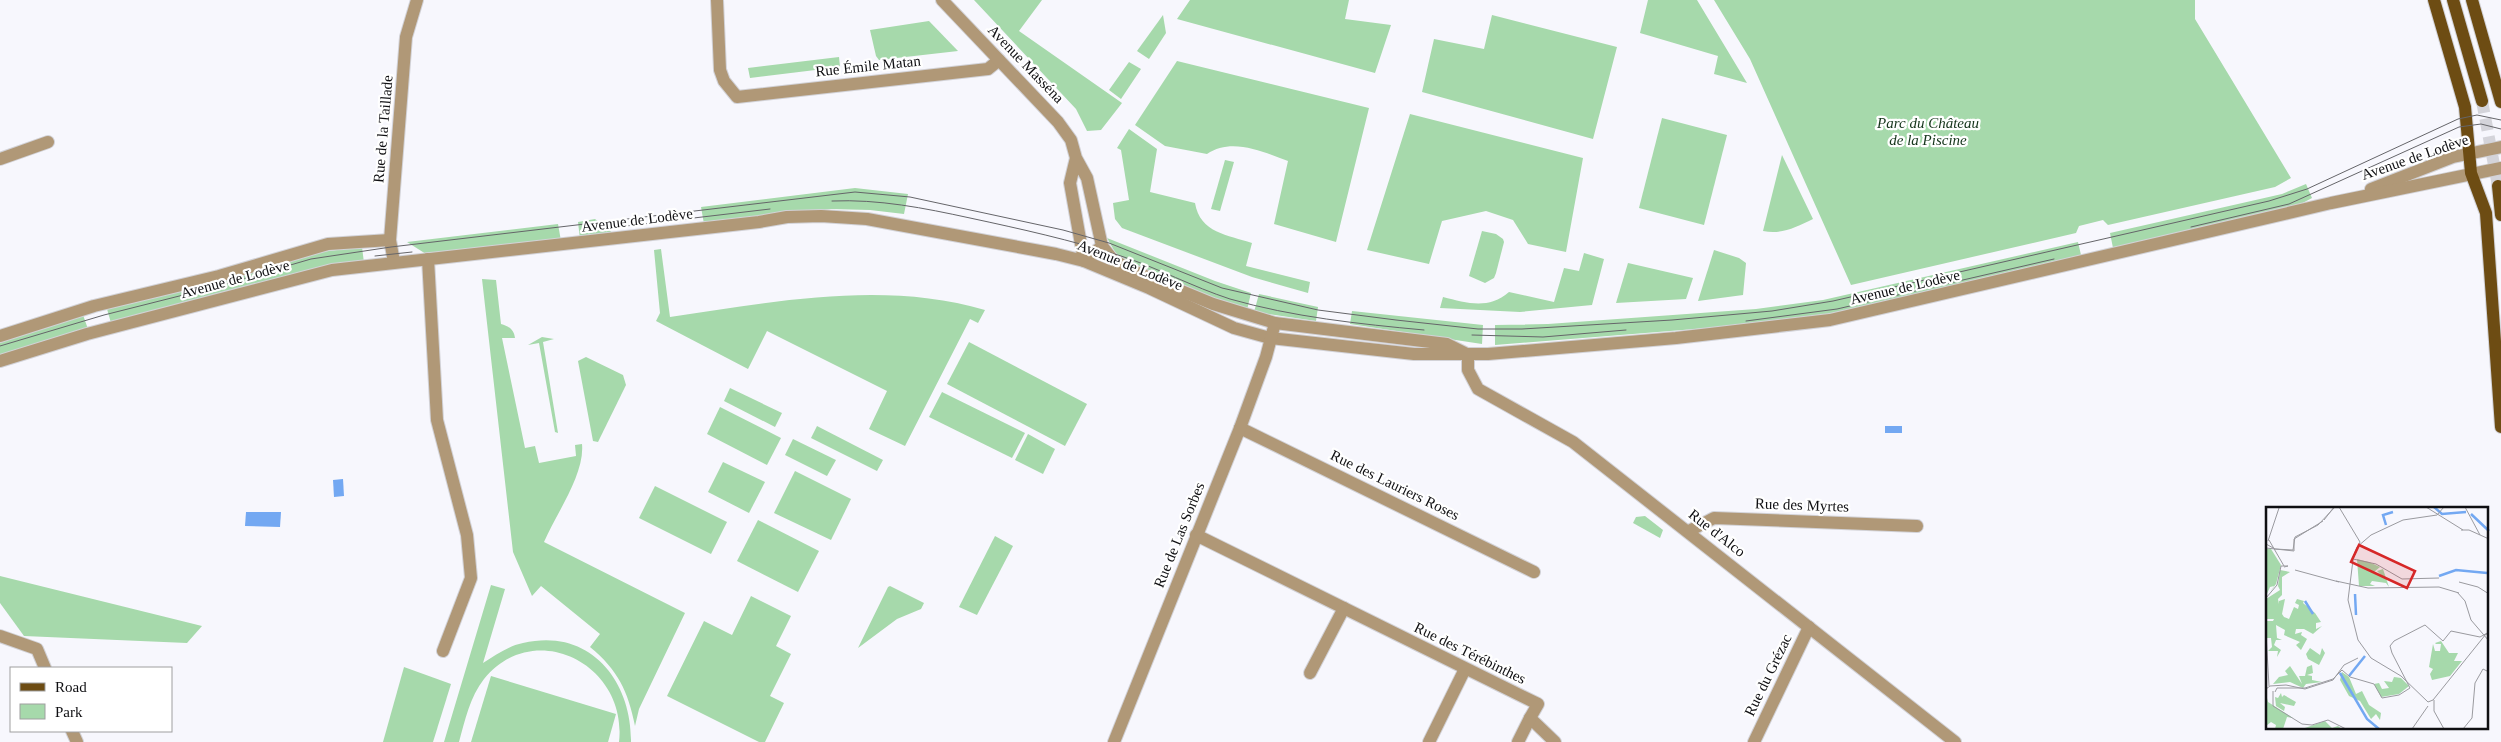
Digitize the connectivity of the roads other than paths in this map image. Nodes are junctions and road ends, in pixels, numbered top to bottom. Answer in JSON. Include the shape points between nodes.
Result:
{"nodes":[{"id":1,"x":417,"y":0,"type":"edge"},
{"id":2,"x":717,"y":0,"type":"edge"},
{"id":3,"x":942,"y":0,"type":"edge"},
{"id":4,"x":2434,"y":0,"type":"edge"},
{"id":5,"x":2453,"y":0,"type":"edge"},
{"id":6,"x":2472,"y":0,"type":"edge"},
{"id":7,"x":999,"y":60,"type":"junction"},
{"id":8,"x":2482,"y":101,"type":"tunnel mouth"},
{"id":9,"x":2501,"y":102,"type":"edge"},
{"id":10,"x":48,"y":142,"type":"dead end"},
{"id":11,"x":2501,"y":147,"type":"edge"},
{"id":12,"x":2470,"y":153,"type":"junction"},
{"id":13,"x":1076,"y":158,"type":"junction"},
{"id":14,"x":0,"y":159,"type":"edge"},
{"id":15,"x":2501,"y":168,"type":"edge"},
{"id":16,"x":2471,"y":173,"type":"junction"},
{"id":17,"x":2498,"y":186,"type":"dead end"},
{"id":18,"x":2341,"y":201,"type":"junction"},
{"id":19,"x":2501,"y":215,"type":"edge"},
{"id":20,"x":390,"y":240,"type":"junction"},
{"id":21,"x":1102,"y":246,"type":"junction"},
{"id":22,"x":428,"y":259,"type":"junction"},
{"id":23,"x":1084,"y":261,"type":"junction"},
{"id":24,"x":394,"y":262,"type":"junction"},
{"id":25,"x":1275,"y":323,"type":"junction"},
{"id":26,"x":0,"y":336,"type":"edge"},
{"id":27,"x":1270,"y":338,"type":"junction"},
{"id":28,"x":1468,"y":354,"type":"junction"},
{"id":29,"x":0,"y":361,"type":"edge"},
{"id":30,"x":2501,"y":427,"type":"edge"},
{"id":31,"x":1240,"y":428,"type":"junction"},
{"id":32,"x":1917,"y":526,"type":"dead end"},
{"id":33,"x":1689,"y":531,"type":"junction"},
{"id":34,"x":1196,"y":535,"type":"junction"},
{"id":35,"x":1534,"y":572,"type":"dead end"},
{"id":36,"x":1344,"y":608,"type":"junction"},
{"id":37,"x":1809,"y":627,"type":"junction"},
{"id":38,"x":0,"y":636,"type":"edge"},
{"id":39,"x":443,"y":651,"type":"dead end"},
{"id":40,"x":45,"y":667,"type":"edge"},
{"id":41,"x":1465,"y":668,"type":"junction"},
{"id":42,"x":1310,"y":673,"type":"dead end"},
{"id":43,"x":1530,"y":718,"type":"junction"},
{"id":44,"x":1757,"y":741,"type":"edge"},
{"id":45,"x":1114,"y":742,"type":"edge"},
{"id":46,"x":1430,"y":742,"type":"edge"},
{"id":47,"x":1518,"y":742,"type":"edge"},
{"id":48,"x":1555,"y":742,"type":"edge"},
{"id":49,"x":1955,"y":742,"type":"edge"}],
"edges":[{"from":1,"to":20,"type":"street","name":"Rue de la Taillade","via":[[406,38]]},
{"from":2,"to":7,"type":"street","name":"Rue Émile Matan","via":[[720,70],[737,97],[988,69]]},
{"from":3,"to":7,"type":"street","name":"Avenue Masséna"},
{"from":4,"to":12,"type":"main road","via":[[2465,107]]},
{"from":5,"to":8,"type":"main road"},
{"from":6,"to":9,"type":"main road"},
{"from":7,"to":13,"type":"street","name":"Avenue Masséna","via":[[1062,126],[1071,140]]},
{"from":10,"to":14,"type":"street"},
{"from":11,"to":12,"type":"street","name":"Avenue de Lodève"},
{"from":12,"to":16,"type":"main road"},
{"from":12,"to":18,"type":"street","name":"Avenue de Lodève"},
{"from":13,"to":21,"type":"street","name":"Avenue Masséna","via":[[1087,178]]},
{"from":13,"to":23,"type":"street","via":[[1070,183]]},
{"from":15,"to":16,"type":"street","name":"Avenue de Lodève"},
{"from":16,"to":18,"type":"street","name":"Avenue de Lodève"},
{"from":16,"to":30,"type":"main road","via":[[2486,213]]},
{"from":17,"to":19,"type":"main road"},
{"from":18,"to":28,"type":"street","name":"Avenue de Lodève","via":[[1830,320],[1676,338]]},
{"from":20,"to":24,"type":"street","name":"Rue de la Taillade"},
{"from":20,"to":26,"type":"street","name":"Avenue de Lodève","via":[[328,244],[219,276],[94,306]]},
{"from":21,"to":23,"type":"street"},
{"from":21,"to":25,"type":"street","name":"Avenue de Lodève","via":[[1112,260],[1138,274],[1213,304]]},
{"from":22,"to":23,"type":"street","name":"Avenue de Lodève","via":[[787,217],[820,216],[915,227]]},
{"from":22,"to":24,"type":"street","name":"Avenue de Lodève"},
{"from":22,"to":39,"type":"street","via":[[437,420],[468,535],[471,578]]},
{"from":23,"to":27,"type":"street","name":"Avenue de Lodève","via":[[1234,328]]},
{"from":24,"to":29,"type":"street","name":"Avenue de Lodève","via":[[309,276],[87,334]]},
{"from":25,"to":27,"type":"street"},
{"from":25,"to":28,"type":"street","name":"Avenue de Lodève","via":[[1447,344]]},
{"from":27,"to":28,"type":"street","name":"Avenue de Lodève","via":[[1414,354]]},
{"from":27,"to":31,"type":"street","name":"Rue de Las Sorbes"},
{"from":28,"to":33,"type":"street","name":"Rue d'Alco","via":[[1468,370],[1478,388],[1573,442]]},
{"from":31,"to":34,"type":"street","name":"Rue de Las Sorbes"},
{"from":31,"to":35,"type":"street","name":"Rue des Lauriers Roses"},
{"from":32,"to":33,"type":"street","name":"Rue des Myrtes","via":[[1714,518]]},
{"from":33,"to":37,"type":"street","name":"Rue d'Alco"},
{"from":34,"to":36,"type":"street","name":"Rue des Térébinthes"},
{"from":34,"to":45,"type":"street","name":"Rue de Las Sorbes"},
{"from":36,"to":41,"type":"street","name":"Rue des Térébinthes"},
{"from":36,"to":42,"type":"street"},
{"from":37,"to":44,"type":"street","name":"Rue du Grézac"},
{"from":37,"to":49,"type":"street","name":"Rue d'Alco"},
{"from":38,"to":40,"type":"street","via":[[37,649]]},
{"from":41,"to":43,"type":"street","name":"Rue des Térébinthes","via":[[1538,704]]},
{"from":41,"to":46,"type":"street"},
{"from":43,"to":47,"type":"street"},
{"from":43,"to":48,"type":"street"}]}
